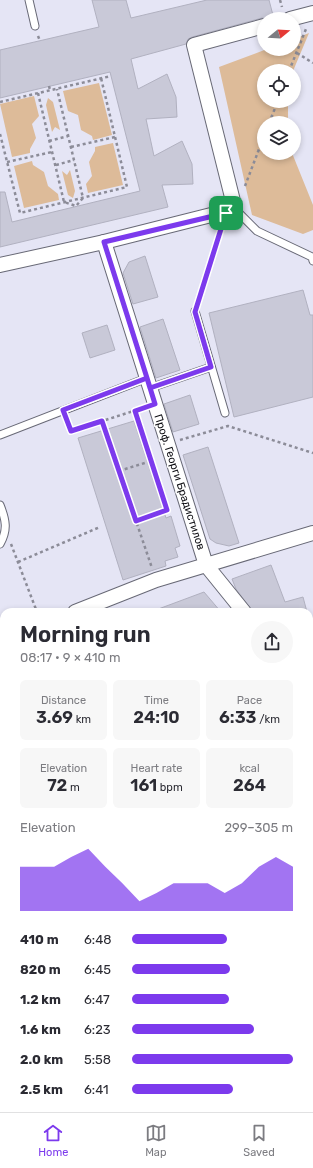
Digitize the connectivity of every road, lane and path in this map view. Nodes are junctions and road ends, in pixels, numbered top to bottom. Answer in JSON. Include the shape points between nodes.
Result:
{"nodes":[{"id":1,"x":29,"y":0,"type":"edge"},
{"id":2,"x":311,"y":0,"type":"edge"},
{"id":3,"x":313,"y":9,"type":"edge"},
{"id":4,"x":313,"y":13,"type":"edge"},
{"id":5,"x":301,"y":16,"type":"edge"},
{"id":6,"x":35,"y":26,"type":"dead end"},
{"id":7,"x":308,"y":27,"type":"dead end"},
{"id":8,"x":257,"y":28,"type":"edge"},
{"id":9,"x":301,"y":42,"type":"edge"},
{"id":10,"x":301,"y":56,"type":"edge"},
{"id":11,"x":313,"y":63,"type":"edge"},
{"id":12,"x":111,"y":76,"type":"dead end"},
{"id":13,"x":101,"y":78,"type":"junction"},
{"id":14,"x":49,"y":86,"type":"dead end"},
{"id":15,"x":57,"y":89,"type":"junction"},
{"id":16,"x":50,"y":90,"type":"junction"},
{"id":17,"x":38,"y":93,"type":"junction"},
{"id":18,"x":0,"y":102,"type":"edge"},
{"id":19,"x":0,"y":134,"type":"edge"},
{"id":20,"x":68,"y":136,"type":"junction"},
{"id":21,"x":115,"y":137,"type":"junction"},
{"id":22,"x":50,"y":140,"type":"junction"},
{"id":23,"x":71,"y":147,"type":"junction"},
{"id":24,"x":257,"y":151,"type":"edge"},
{"id":25,"x":52,"y":152,"type":"junction"},
{"id":26,"x":74,"y":160,"type":"junction"},
{"id":27,"x":7,"y":162,"type":"junction"},
{"id":28,"x":56,"y":165,"type":"junction"},
{"id":29,"x":83,"y":198,"type":"junction"},
{"id":30,"x":64,"y":202,"type":"junction"},
{"id":31,"x":230,"y":211,"type":"junction"},
{"id":32,"x":104,"y":242,"type":"junction"},
{"id":33,"x":313,"y":261,"type":"edge"},
{"id":34,"x":0,"y":265,"type":"edge"},
{"id":35,"x":195,"y":312,"type":"joint"},
{"id":36,"x":211,"y":367,"type":"junction"},
{"id":37,"x":148,"y":383,"type":"junction"},
{"id":38,"x":155,"y":404,"type":"junction"},
{"id":39,"x":63,"y":410,"type":"junction"},
{"id":40,"x":135,"y":411,"type":"junction"},
{"id":41,"x":225,"y":413,"type":"dead end"},
{"id":42,"x":102,"y":421,"type":"junction"},
{"id":43,"x":0,"y":435,"type":"edge"},
{"id":44,"x":168,"y":444,"type":"junction"},
{"id":45,"x":313,"y":453,"type":"edge"},
{"id":46,"x":151,"y":460,"type":"junction"},
{"id":47,"x":119,"y":471,"type":"junction"},
{"id":48,"x":0,"y":505,"type":"edge"},
{"id":49,"x":136,"y":521,"type":"junction"},
{"id":50,"x":100,"y":527,"type":"dead end"},
{"id":51,"x":6,"y":531,"type":"junction"},
{"id":52,"x":313,"y":533,"type":"edge"},
{"id":53,"x":0,"y":544,"type":"edge"},
{"id":54,"x":18,"y":562,"type":"junction"},
{"id":55,"x":206,"y":565,"type":"junction"},
{"id":56,"x":156,"y":580,"type":"junction"},
{"id":57,"x":35,"y":608,"type":"edge"},
{"id":58,"x":85,"y":608,"type":"edge"},
{"id":59,"x":241,"y":608,"type":"edge"}],
"edges":[{"from":1,"to":6,"type":"lane"},
{"from":2,"to":3,"type":"street"},
{"from":4,"to":5,"type":"street"},
{"from":7,"to":9,"type":"path"},
{"from":8,"to":31,"type":"street","via":[[194,45]]},
{"from":10,"to":11,"type":"path"},
{"from":12,"to":13,"type":"path"},
{"from":13,"to":15,"type":"path"},
{"from":13,"to":21,"type":"path"},
{"from":14,"to":16,"type":"path"},
{"from":15,"to":16,"type":"path"},
{"from":15,"to":20,"type":"path"},
{"from":16,"to":17,"type":"path"},
{"from":17,"to":18,"type":"path"},
{"from":17,"to":22,"type":"path"},
{"from":19,"to":27,"type":"path"},
{"from":20,"to":22,"type":"path"},
{"from":20,"to":23,"type":"path"},
{"from":21,"to":23,"type":"path"},
{"from":21,"to":29,"type":"path","via":[[127,187]]},
{"from":22,"to":25,"type":"path"},
{"from":23,"to":26,"type":"path"},
{"from":24,"to":31,"type":"path"},
{"from":25,"to":27,"type":"path"},
{"from":25,"to":28,"type":"path"},
{"from":26,"to":28,"type":"path"},
{"from":26,"to":29,"type":"path"},
{"from":27,"to":30,"type":"path","via":[[20,213]]},
{"from":28,"to":30,"type":"path"},
{"from":29,"to":30,"type":"path"},
{"from":29,"to":30,"type":"path","via":[[76,206]]},
{"from":31,"to":32,"type":"street"},
{"from":31,"to":33,"type":"lane","via":[[257,230],[312,257]]},
{"from":31,"to":35,"type":"path"},
{"from":32,"to":34,"type":"street"},
{"from":32,"to":37,"type":"street","name":"Проф. Георги Брадистилов"},
{"from":35,"to":36,"type":"lane"},
{"from":36,"to":37,"type":"lane"},
{"from":36,"to":41,"type":"lane"},
{"from":37,"to":38,"type":"street","name":"Проф. Георги Брадистилов"},
{"from":37,"to":39,"type":"lane"},
{"from":38,"to":40,"type":"path"},
{"from":38,"to":44,"type":"street","name":"Проф. Георги Брадистилов"},
{"from":39,"to":42,"type":"path","via":[[71,431]]},
{"from":39,"to":43,"type":"lane"},
{"from":40,"to":42,"type":"path"},
{"from":40,"to":46,"type":"path"},
{"from":42,"to":47,"type":"path"},
{"from":44,"to":45,"type":"path","via":[[228,426]]},
{"from":44,"to":55,"type":"street","name":"Проф. Георги Брадистилов"},
{"from":46,"to":47,"type":"path"},
{"from":46,"to":49,"type":"path","via":[[167,510]]},
{"from":47,"to":49,"type":"path"},
{"from":48,"to":51,"type":"lane"},
{"from":49,"to":56,"type":"path"},
{"from":50,"to":54,"type":"path"},
{"from":51,"to":53,"type":"lane"},
{"from":51,"to":54,"type":"path"},
{"from":52,"to":55,"type":"street"},
{"from":54,"to":57,"type":"path"},
{"from":55,"to":56,"type":"street"},
{"from":55,"to":59,"type":"street","name":"Проф. Георги Брадистилов"},
{"from":56,"to":58,"type":"street"}]}
